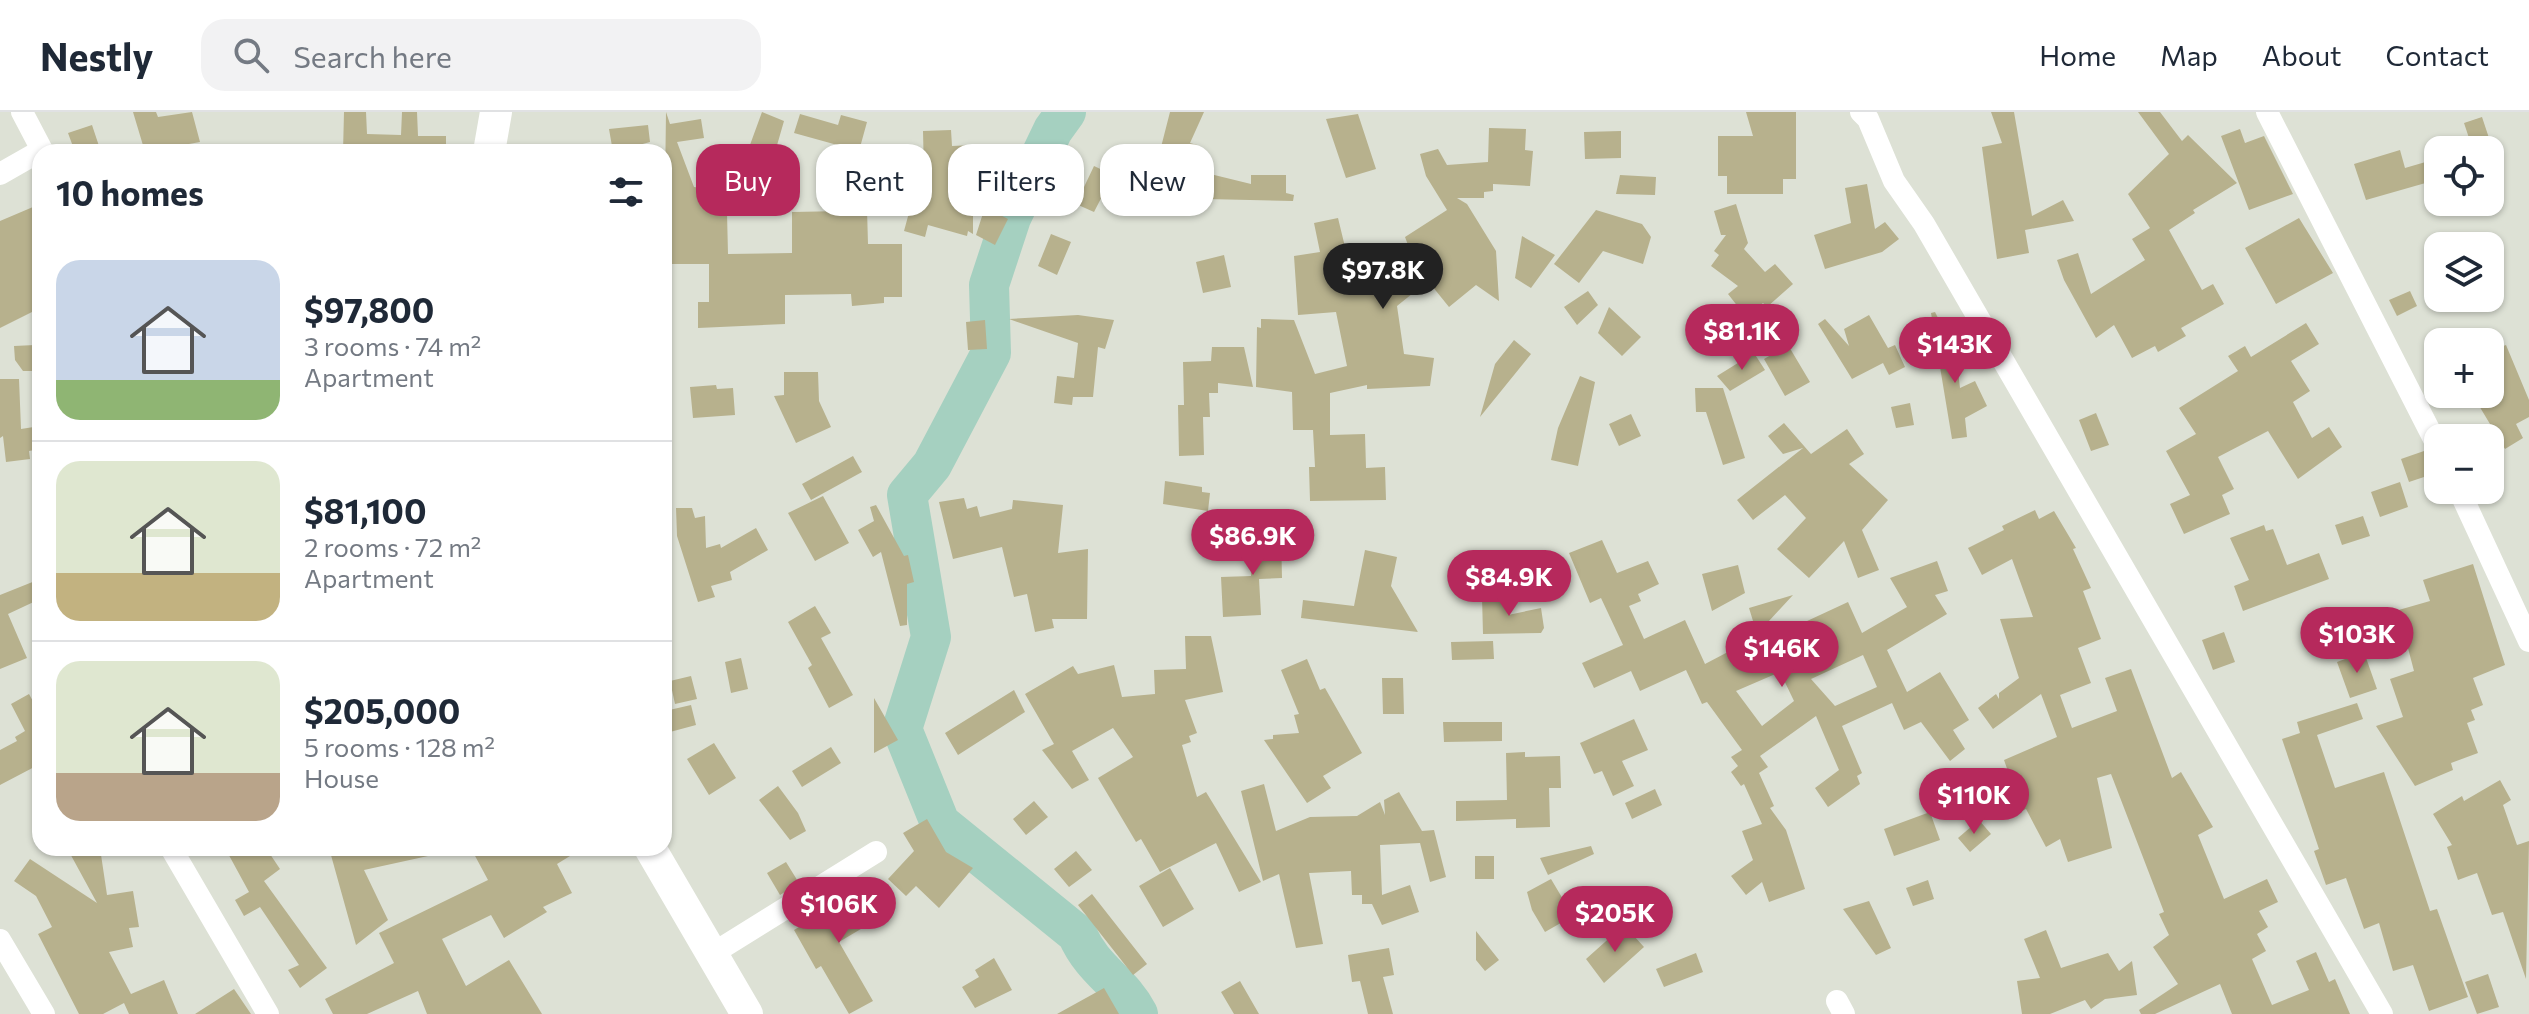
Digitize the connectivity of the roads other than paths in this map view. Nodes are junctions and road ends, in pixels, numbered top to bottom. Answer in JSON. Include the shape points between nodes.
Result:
{"nodes":[{"id":1,"x":22,"y":112,"type":"edge"},
{"id":2,"x":496,"y":112,"type":"edge"},
{"id":3,"x":1861,"y":112,"type":"edge"},
{"id":4,"x":2267,"y":112,"type":"edge"},
{"id":5,"x":38,"y":144,"type":"edge"},
{"id":6,"x":490,"y":144,"type":"edge"},
{"id":7,"x":32,"y":156,"type":"edge"},
{"id":8,"x":0,"y":174,"type":"edge"},
{"id":9,"x":2426,"y":424,"type":"edge"},
{"id":10,"x":2465,"y":504,"type":"edge"},
{"id":11,"x":2529,"y":641,"type":"edge"},
{"id":12,"x":876,"y":852,"type":"dead end"},
{"id":13,"x":176,"y":856,"type":"edge"},
{"id":14,"x":655,"y":856,"type":"edge"},
{"id":15,"x":0,"y":940,"type":"edge"},
{"id":16,"x":712,"y":954,"type":"junction"},
{"id":17,"x":44,"y":1014,"type":"edge"},
{"id":18,"x":268,"y":1014,"type":"edge"},
{"id":19,"x":747,"y":1014,"type":"edge"},
{"id":20,"x":2382,"y":1014,"type":"edge"}],
"edges":[{"from":1,"to":5,"type":"street"},
{"from":2,"to":6,"type":"main road"},
{"from":3,"to":20,"type":"street","via":[[1894,181],[1924,224]]},
{"from":4,"to":9,"type":"street"},
{"from":7,"to":8,"type":"street"},
{"from":10,"to":11,"type":"street"},
{"from":12,"to":16,"type":"street"},
{"from":13,"to":18,"type":"street"},
{"from":14,"to":16,"type":"main road"},
{"from":15,"to":17,"type":"street"},
{"from":16,"to":19,"type":"main road"}]}
